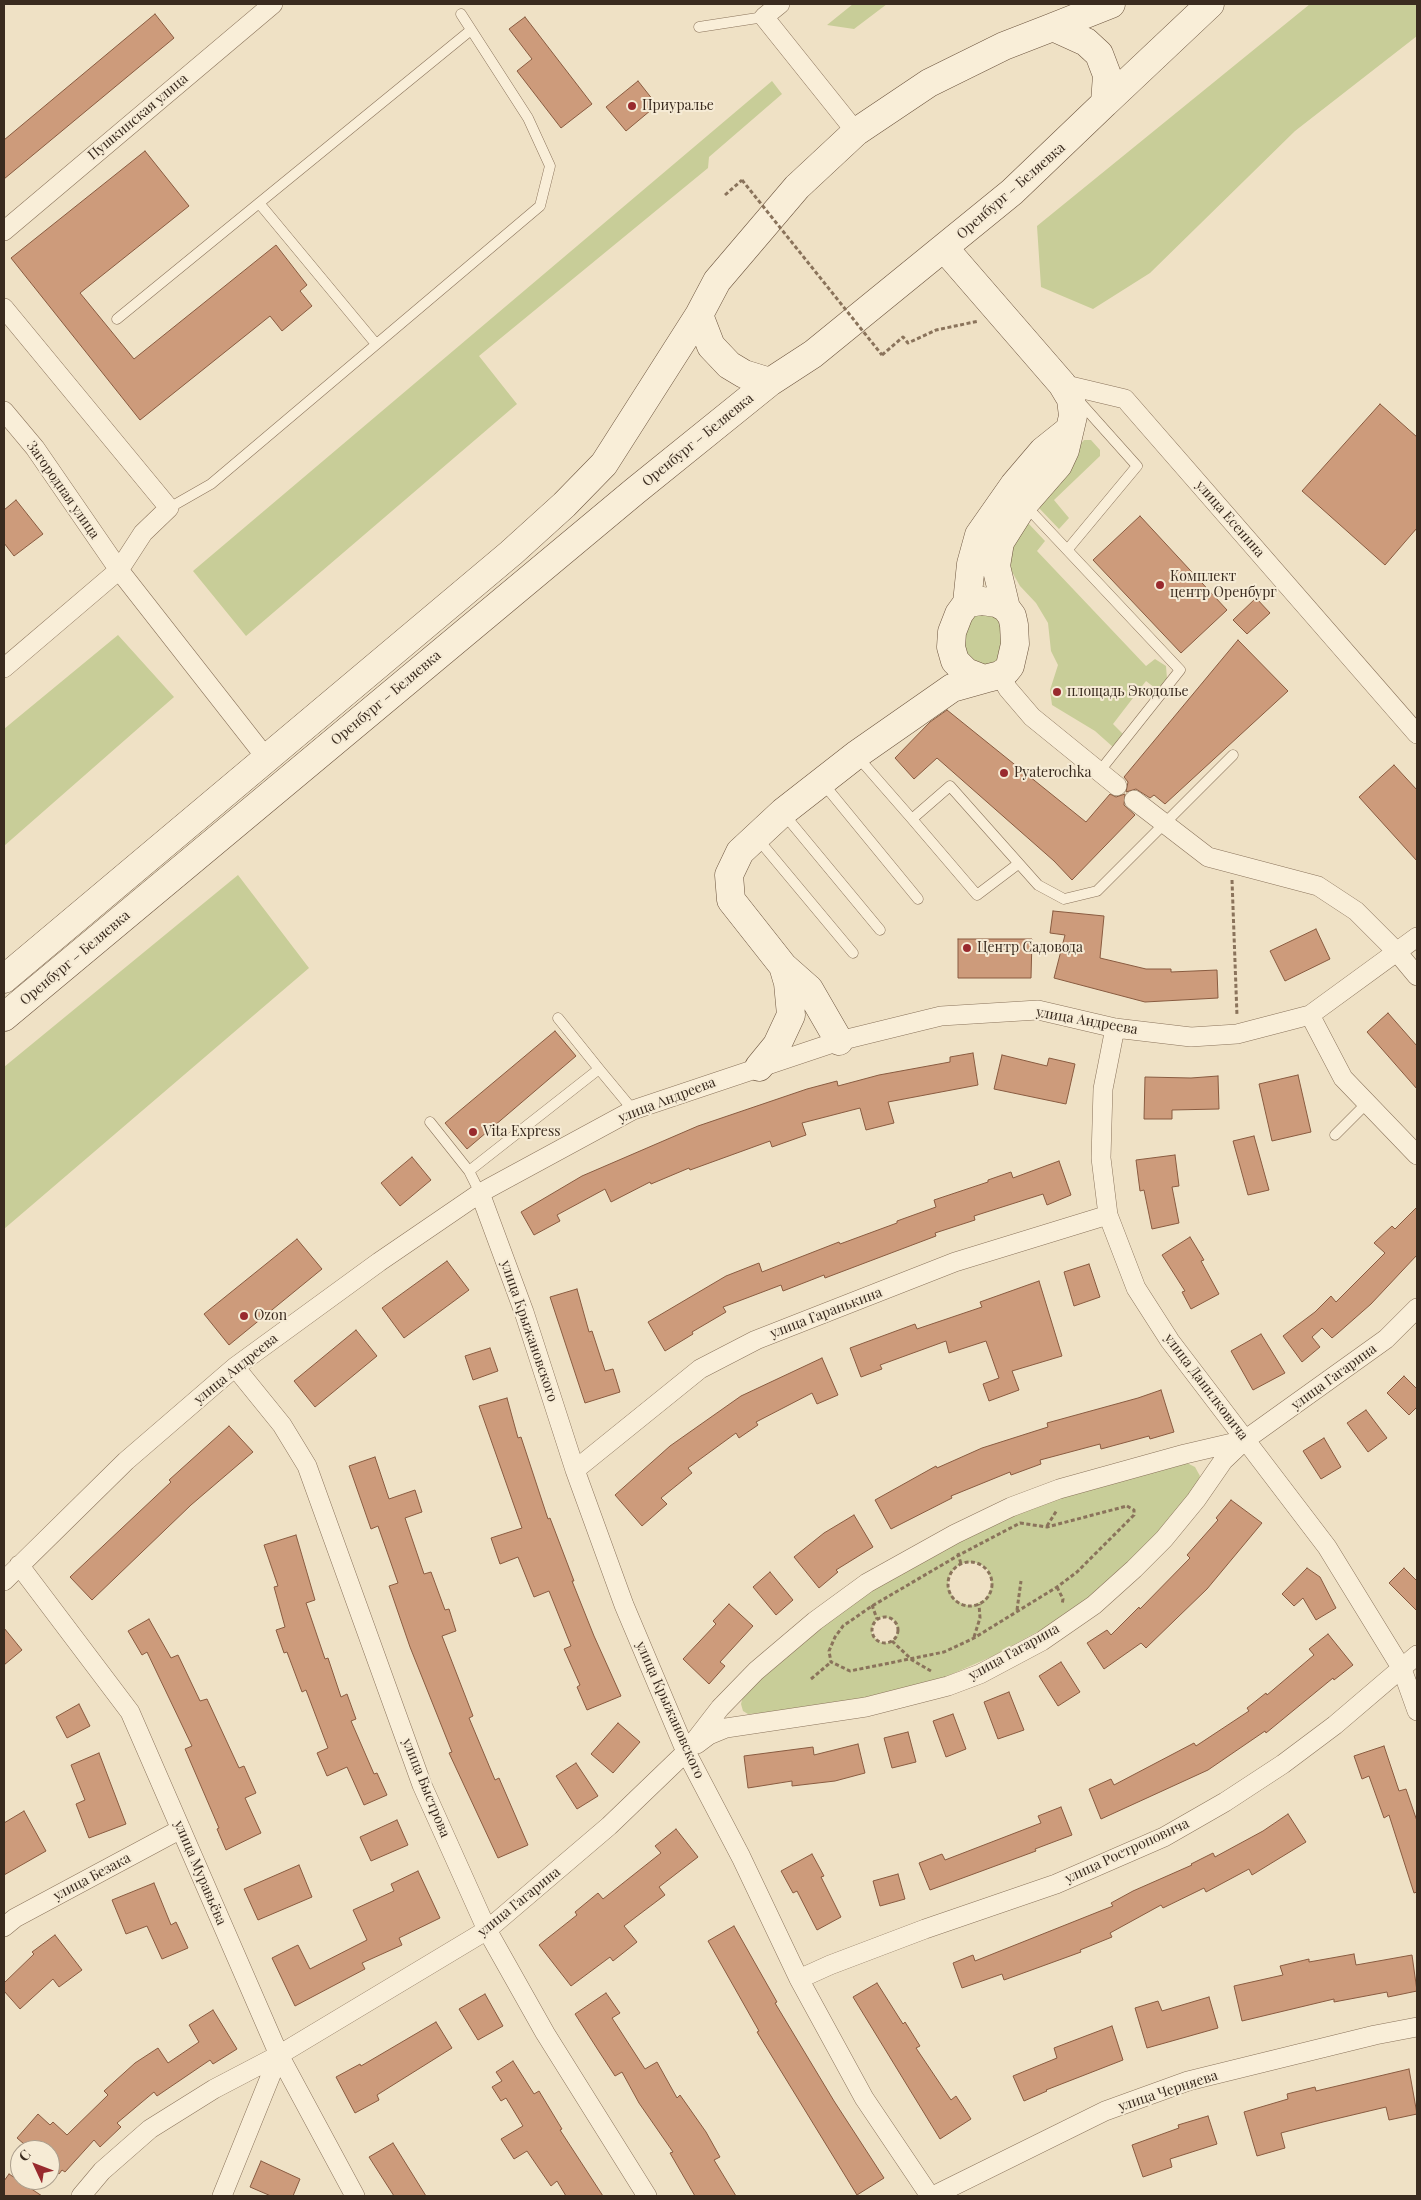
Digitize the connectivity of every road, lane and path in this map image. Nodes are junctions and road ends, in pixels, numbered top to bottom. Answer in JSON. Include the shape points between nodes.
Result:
{"nodes":[{"id":1,"x":273,"y":4,"type":"edge"},
{"id":2,"x":780,"y":4,"type":"edge"},
{"id":3,"x":1111,"y":4,"type":"edge"},
{"id":4,"x":1210,"y":4,"type":"edge"},
{"id":5,"x":461,"y":14,"type":"dead end"},
{"id":6,"x":764,"y":17,"type":"junction"},
{"id":7,"x":699,"y":26,"type":"dead end"},
{"id":8,"x":1053,"y":27,"type":"junction"},
{"id":9,"x":472,"y":30,"type":"junction"},
{"id":10,"x":1105,"y":103,"type":"junction"},
{"id":11,"x":856,"y":132,"type":"junction"},
{"id":12,"x":724,"y":195,"type":"dead end"},
{"id":13,"x":259,"y":203,"type":"junction"},
{"id":14,"x":4,"y":231,"type":"edge"},
{"id":15,"x":945,"y":248,"type":"junction"},
{"id":16,"x":4,"y":308,"type":"edge"},
{"id":17,"x":699,"y":315,"type":"junction"},
{"id":18,"x":1003,"y":317,"type":"junction"},
{"id":19,"x":117,"y":319,"type":"dead end"},
{"id":20,"x":376,"y":344,"type":"junction"},
{"id":21,"x":770,"y":382,"type":"junction"},
{"id":22,"x":1062,"y":384,"type":"junction"},
{"id":23,"x":4,"y":411,"type":"edge"},
{"id":24,"x":1068,"y":431,"type":"junction"},
{"id":25,"x":1024,"y":504,"type":"junction"},
{"id":26,"x":169,"y":508,"type":"junction"},
{"id":27,"x":1068,"y":549,"type":"junction"},
{"id":28,"x":119,"y":570,"type":"junction"},
{"id":29,"x":967,"y":603,"type":"junction"},
{"id":30,"x":1006,"y":608,"type":"junction"},
{"id":31,"x":951,"y":647,"type":"junction"},
{"id":32,"x":4,"y":668,"type":"edge"},
{"id":33,"x":992,"y":677,"type":"junction"},
{"id":34,"x":922,"y":708,"type":"junction"},
{"id":35,"x":1417,"y":734,"type":"edge"},
{"id":36,"x":856,"y":755,"type":"junction"},
{"id":37,"x":1233,"y":756,"type":"dead end"},
{"id":38,"x":266,"y":759,"type":"junction"},
{"id":39,"x":1100,"y":772,"type":"junction"},
{"id":40,"x":822,"y":782,"type":"junction"},
{"id":41,"x":1117,"y":786,"type":"dead end"},
{"id":42,"x":1134,"y":800,"type":"dead end"},
{"id":43,"x":783,"y":812,"type":"junction"},
{"id":44,"x":912,"y":819,"type":"junction"},
{"id":45,"x":1165,"y":824,"type":"junction"},
{"id":46,"x":756,"y":837,"type":"junction"},
{"id":47,"x":1018,"y":864,"type":"junction"},
{"id":48,"x":1223,"y":877,"type":"dead end"},
{"id":49,"x":918,"y":899,"type":"dead end"},
{"id":50,"x":880,"y":930,"type":"dead end"},
{"id":51,"x":1417,"y":936,"type":"edge"},
{"id":52,"x":1397,"y":952,"type":"junction"},
{"id":53,"x":853,"y":953,"type":"dead end"},
{"id":54,"x":783,"y":966,"type":"junction"},
{"id":55,"x":1417,"y":976,"type":"edge"},
{"id":56,"x":4,"y":979,"type":"edge"},
{"id":57,"x":1310,"y":1015,"type":"junction"},
{"id":58,"x":4,"y":1017,"type":"edge"},
{"id":59,"x":558,"y":1018,"type":"dead end"},
{"id":60,"x":1115,"y":1028,"type":"junction"},
{"id":61,"x":1237,"y":1034,"type":"junction"},
{"id":62,"x":839,"y":1041,"type":"junction"},
{"id":63,"x":759,"y":1066,"type":"junction"},
{"id":64,"x":599,"y":1069,"type":"junction"},
{"id":65,"x":1367,"y":1103,"type":"junction"},
{"id":66,"x":633,"y":1110,"type":"junction"},
{"id":67,"x":430,"y":1122,"type":"dead end"},
{"id":68,"x":1335,"y":1135,"type":"dead end"},
{"id":69,"x":1417,"y":1156,"type":"edge"},
{"id":70,"x":469,"y":1172,"type":"junction"},
{"id":71,"x":480,"y":1192,"type":"junction"},
{"id":72,"x":1108,"y":1216,"type":"junction"},
{"id":73,"x":1417,"y":1308,"type":"edge"},
{"id":74,"x":236,"y":1367,"type":"junction"},
{"id":75,"x":1245,"y":1440,"type":"junction"},
{"id":76,"x":575,"y":1470,"type":"junction"},
{"id":77,"x":19,"y":1565,"type":"junction"},
{"id":78,"x":4,"y":1581,"type":"edge"},
{"id":79,"x":1021,"y":1581,"type":"dead end"},
{"id":80,"x":979,"y":1604,"type":"junction"},
{"id":81,"x":1017,"y":1611,"type":"junction"},
{"id":82,"x":974,"y":1638,"type":"junction"},
{"id":83,"x":892,"y":1641,"type":"junction"},
{"id":84,"x":1417,"y":1655,"type":"edge"},
{"id":85,"x":912,"y":1660,"type":"junction"},
{"id":86,"x":831,"y":1662,"type":"junction"},
{"id":87,"x":1402,"y":1669,"type":"junction"},
{"id":88,"x":812,"y":1679,"type":"dead end"},
{"id":89,"x":948,"y":1686,"type":"junction"},
{"id":90,"x":1417,"y":1711,"type":"edge"},
{"id":91,"x":686,"y":1752,"type":"junction"},
{"id":92,"x":181,"y":1828,"type":"junction"},
{"id":93,"x":4,"y":1927,"type":"edge"},
{"id":94,"x":487,"y":1930,"type":"junction"},
{"id":95,"x":799,"y":1979,"type":"junction"},
{"id":96,"x":1417,"y":2027,"type":"edge"},
{"id":97,"x":279,"y":2055,"type":"junction"},
{"id":98,"x":81,"y":2196,"type":"edge"},
{"id":99,"x":222,"y":2196,"type":"edge"},
{"id":100,"x":356,"y":2196,"type":"edge"},
{"id":101,"x":648,"y":2196,"type":"edge"},
{"id":102,"x":931,"y":2196,"type":"edge"}],
"edges":[{"from":1,"to":14,"type":"street","name":"Пушкинская улица"},
{"from":2,"to":6,"type":"street"},
{"from":3,"to":8,"type":"main road"},
{"from":4,"to":10,"type":"main road","name":"Оренбург – Беляевка"},
{"from":5,"to":9,"type":"lane"},
{"from":6,"to":7,"type":"lane"},
{"from":6,"to":11,"type":"street"},
{"from":8,"to":10,"type":"main road","via":[[1086,42],[1099,54],[1107,75]]},
{"from":8,"to":11,"type":"main road","via":[[1004,46],[929,83]]},
{"from":9,"to":13,"type":"lane"},
{"from":9,"to":20,"type":"lane","via":[[528,118],[550,166],[540,206]]},
{"from":10,"to":15,"type":"main road","name":"Оренбург – Беляевка","via":[[1012,192]]},
{"from":11,"to":17,"type":"main road","via":[[797,187],[718,281]]},
{"from":12,"to":18,"type":"path","bridge":true,"via":[[742,180],[882,355],[903,338],[908,343],[936,330]]},
{"from":13,"to":19,"type":"lane"},
{"from":13,"to":20,"type":"lane"},
{"from":15,"to":18,"type":"main road"},
{"from":15,"to":21,"type":"main road","name":"Оренбург – Беляевка","via":[[813,354]]},
{"from":16,"to":26,"type":"street"},
{"from":17,"to":21,"type":"main road","name":"Оренбург – Беляевка","via":[[711,346],[729,365],[744,374]]},
{"from":17,"to":38,"type":"main road","via":[[604,464],[511,553]]},
{"from":18,"to":22,"type":"main road"},
{"from":20,"to":26,"type":"lane","via":[[211,484]]},
{"from":21,"to":58,"type":"main road","name":"Оренбург – Беляевка"},
{"from":22,"to":24,"type":"main road","via":[[1071,399],[1073,416]]},
{"from":22,"to":27,"type":"lane","via":[[1137,466]]},
{"from":22,"to":35,"type":"street","name":"улица Есенина","via":[[1125,399]]},
{"from":23,"to":28,"type":"street","name":"Загородная улица","via":[[35,448]]},
{"from":24,"to":25,"type":"main road","via":[[1058,465]]},
{"from":24,"to":29,"type":"main road","via":[[1020,478],[978,536]]},
{"from":25,"to":27,"type":"lane"},
{"from":25,"to":30,"type":"main road","via":[[1000,542],[996,566]]},
{"from":26,"to":28,"type":"street","via":[[143,533]]},
{"from":27,"to":39,"type":"lane","via":[[1180,670]]},
{"from":28,"to":32,"type":"street"},
{"from":28,"to":38,"type":"street","name":"Загородная улица"},
{"from":29,"to":30,"type":"main road","via":[[982,601]]},
{"from":29,"to":31,"type":"main road","via":[[956,620]]},
{"from":30,"to":33,"type":"main road","via":[[1012,616],[1015,644],[1010,666]]},
{"from":31,"to":33,"type":"main road","via":[[955,661],[966,672]]},
{"from":31,"to":34,"type":"main road"},
{"from":33,"to":34,"type":"main road","via":[[952,688]]},
{"from":33,"to":39,"type":"street","via":[[1008,689],[1032,717]]},
{"from":34,"to":36,"type":"main road"},
{"from":36,"to":40,"type":"main road"},
{"from":36,"to":44,"type":"lane"},
{"from":37,"to":45,"type":"lane"},
{"from":38,"to":56,"type":"main road"},
{"from":39,"to":41,"type":"street"},
{"from":40,"to":43,"type":"main road"},
{"from":40,"to":49,"type":"lane"},
{"from":42,"to":45,"type":"street"},
{"from":43,"to":46,"type":"main road"},
{"from":43,"to":50,"type":"lane"},
{"from":44,"to":47,"type":"lane","via":[[977,896]]},
{"from":44,"to":47,"type":"lane","via":[[950,786]]},
{"from":45,"to":47,"type":"lane","via":[[1097,892],[1064,900],[1038,885]]},
{"from":45,"to":52,"type":"street","via":[[1208,857],[1318,886],[1356,911]]},
{"from":46,"to":53,"type":"lane"},
{"from":46,"to":54,"type":"main road","via":[[740,852],[729,875],[731,900]]},
{"from":48,"to":61,"type":"path","via":[[1232,880]]},
{"from":51,"to":52,"type":"street","name":"улица Андреева"},
{"from":52,"to":55,"type":"street"},
{"from":52,"to":57,"type":"street","name":"улица Андреева"},
{"from":54,"to":62,"type":"main road","via":[[809,989]]},
{"from":54,"to":63,"type":"main road","via":[[791,1015],[777,1045]]},
{"from":57,"to":61,"type":"street","name":"улица Андреева"},
{"from":57,"to":65,"type":"street","via":[[1343,1078]]},
{"from":59,"to":64,"type":"lane"},
{"from":60,"to":61,"type":"street","name":"улица Андреева","via":[[1191,1037]]},
{"from":60,"to":62,"type":"street","name":"улица Андреева","via":[[1038,1010],[1008,1011],[941,1016]]},
{"from":60,"to":72,"type":"street","name":"улица Данилковича","via":[[1103,1089],[1101,1158]]},
{"from":62,"to":63,"type":"street","name":"улица Андреева"},
{"from":63,"to":66,"type":"street","name":"улица Андреева"},
{"from":64,"to":66,"type":"lane"},
{"from":64,"to":70,"type":"lane"},
{"from":65,"to":68,"type":"lane"},
{"from":65,"to":69,"type":"street"},
{"from":66,"to":71,"type":"street","name":"улица Андреева"},
{"from":67,"to":70,"type":"lane"},
{"from":70,"to":71,"type":"lane"},
{"from":71,"to":74,"type":"street","name":"улица Андреева"},
{"from":71,"to":76,"type":"street","name":"улица Крыжановского","via":[[524,1312]]},
{"from":72,"to":75,"type":"street","name":"улица Данилковича","via":[[1136,1288],[1170,1341]]},
{"from":72,"to":76,"type":"street","name":"улица Гаранькина","via":[[955,1262],[756,1340],[700,1369]]},
{"from":73,"to":75,"type":"street","name":"улица Гагарина","via":[[1386,1339]]},
{"from":74,"to":77,"type":"street","name":"улица Андреева","via":[[126,1462]]},
{"from":74,"to":94,"type":"street","name":"улица Быстрова","via":[[282,1425],[307,1466],[422,1785]]},
{"from":75,"to":87,"type":"street","name":"улица Данилковича","via":[[1327,1547]]},
{"from":75,"to":89,"type":"street","name":"улица Гагарина","via":[[1223,1461],[1164,1539],[1094,1605],[1019,1654]]},
{"from":75,"to":91,"type":"street","name":"улица Гагарина","via":[[1059,1489],[1010,1507],[904,1561],[859,1589],[778,1651],[733,1693]]},
{"from":76,"to":91,"type":"street","name":"улица Крыжановского","via":[[624,1606]]},
{"from":77,"to":78,"type":"street","name":"улица Андреева"},
{"from":77,"to":92,"type":"street","name":"улица Муравьёва","via":[[130,1712]]},
{"from":79,"to":81,"type":"path"},
{"from":80,"to":80,"type":"path","via":[[990,1592],[991,1577],[982,1565],[964,1563],[950,1574],[950,1592],[963,1604]]},
{"from":80,"to":82,"type":"path","via":[[980,1618]]},
{"from":81,"to":82,"type":"path"},
{"from":81,"to":86,"type":"path","via":[[1077,1572],[1134,1515],[1134,1510],[1127,1506],[1047,1527],[1020,1523],[959,1555],[843,1626],[829,1651]]},
{"from":82,"to":85,"type":"path","via":[[944,1652]]},
{"from":83,"to":83,"type":"path","via":[[898,1634],[897,1623],[888,1616],[877,1619],[871,1628],[874,1638],[883,1644]]},
{"from":83,"to":85,"type":"path"},
{"from":84,"to":87,"type":"street","name":"улица Ростроповича"},
{"from":85,"to":86,"type":"path","via":[[850,1671]]},
{"from":85,"to":89,"type":"path","via":[[943,1678]]},
{"from":86,"to":88,"type":"path"},
{"from":87,"to":90,"type":"street","name":"улица Данилковича"},
{"from":87,"to":95,"type":"street","name":"улица Ростроповича","via":[[1284,1764],[1164,1837],[1056,1884],[926,1929]]},
{"from":89,"to":91,"type":"street","name":"улица Гагарина","via":[[866,1707],[726,1728],[709,1735]]},
{"from":91,"to":94,"type":"street","name":"улица Гагарина","via":[[609,1826]]},
{"from":91,"to":95,"type":"street","name":"улица Крыжановского"},
{"from":92,"to":93,"type":"street","name":"улица Безака"},
{"from":92,"to":97,"type":"street","name":"улица Муравьёва"},
{"from":94,"to":97,"type":"street","name":"улица Гагарина"},
{"from":94,"to":101,"type":"street","name":"улица Быстрова","via":[[545,2033]]},
{"from":95,"to":102,"type":"street","name":"улица Крыжановского","via":[[864,2098]]},
{"from":96,"to":102,"type":"street","name":"улица Черняева","via":[[1188,2081],[1105,2111]]},
{"from":97,"to":98,"type":"street","name":"улица Гагарина","via":[[214,2089],[150,2129],[102,2172]]},
{"from":97,"to":99,"type":"street"},
{"from":97,"to":100,"type":"street","name":"улица Муравьёва"}]}
